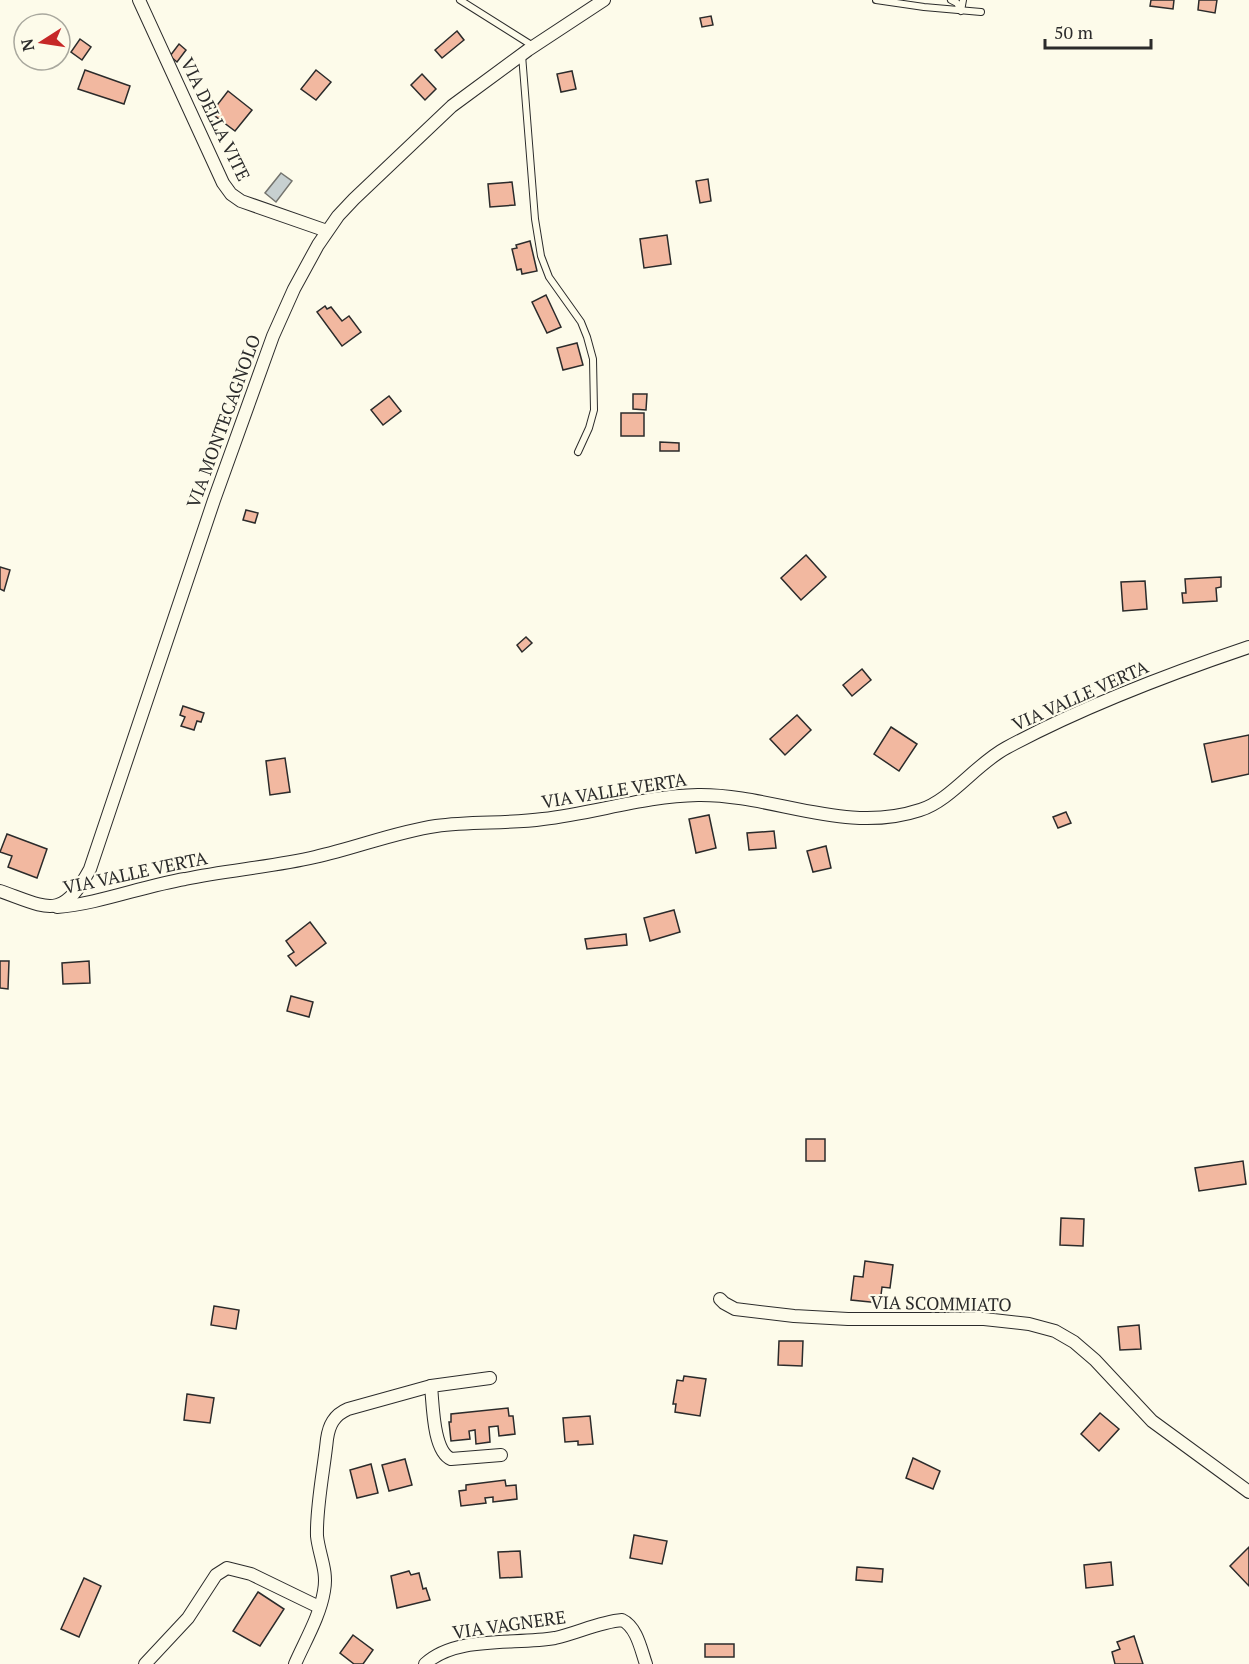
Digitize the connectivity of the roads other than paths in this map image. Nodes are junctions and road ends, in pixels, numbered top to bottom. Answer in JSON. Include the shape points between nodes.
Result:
{"nodes":[{"id":1,"x":139,"y":0,"type":"edge"},
{"id":2,"x":460,"y":0,"type":"edge"},
{"id":3,"x":604,"y":0,"type":"edge"},
{"id":4,"x":877,"y":0,"type":"edge"},
{"id":5,"x":951,"y":0,"type":"edge"},
{"id":6,"x":963,"y":0,"type":"edge"},
{"id":7,"x":961,"y":11,"type":"junction"},
{"id":8,"x":981,"y":12,"type":"dead end"},
{"id":9,"x":533,"y":46,"type":"junction"},
{"id":10,"x":522,"y":54,"type":"junction"},
{"id":11,"x":327,"y":231,"type":"junction"},
{"id":12,"x":578,"y":452,"type":"dead end"},
{"id":13,"x":1249,"y":647,"type":"edge"},
{"id":14,"x":0,"y":891,"type":"edge"},
{"id":15,"x":57,"y":907,"type":"junction"},
{"id":16,"x":720,"y":1299,"type":"dead end"},
{"id":17,"x":490,"y":1378,"type":"dead end"},
{"id":18,"x":431,"y":1386,"type":"junction"},
{"id":19,"x":501,"y":1455,"type":"dead end"},
{"id":20,"x":1249,"y":1492,"type":"edge"},
{"id":21,"x":319,"y":1607,"type":"junction"},
{"id":22,"x":145,"y":1664,"type":"edge"},
{"id":23,"x":295,"y":1664,"type":"edge"},
{"id":24,"x":425,"y":1664,"type":"edge"},
{"id":25,"x":646,"y":1664,"type":"edge"}],
"edges":[{"from":1,"to":11,"type":"street","name":"VIA DELLA VITE","via":[[228,191],[241,201]]},
{"from":2,"to":9,"type":"lane"},
{"from":3,"to":9,"type":"street","name":"VIA MONTECAGNOLO"},
{"from":4,"to":7,"type":"lane"},
{"from":5,"to":7,"type":"lane"},
{"from":6,"to":7,"type":"lane"},
{"from":7,"to":8,"type":"lane"},
{"from":9,"to":10,"type":"street","name":"VIA MONTECAGNOLO"},
{"from":10,"to":11,"type":"street","name":"VIA MONTECAGNOLO","via":[[438,118],[354,199]]},
{"from":10,"to":12,"type":"lane","via":[[541,256],[549,277],[581,322],[593,359],[594,410]]},
{"from":11,"to":15,"type":"street","name":"VIA MONTECAGNOLO","via":[[294,289],[269,347],[93,863],[75,893]]},
{"from":13,"to":15,"type":"street","name":"VIA VALLE VERTA","via":[[1082,711],[1023,739],[984,762],[940,801],[910,813],[847,818],[729,796],[675,796],[543,819],[416,830],[305,859],[183,879]]},
{"from":14,"to":15,"type":"street"},
{"from":16,"to":20,"type":"street","name":"VIA SCOMMIATO","via":[[735,1309],[794,1316],[972,1319],[1029,1324],[1055,1331],[1095,1360],[1152,1421]]},
{"from":17,"to":18,"type":"street"},
{"from":18,"to":19,"type":"street","via":[[438,1445],[444,1455],[456,1460]]},
{"from":18,"to":21,"type":"street","via":[[344,1411],[330,1425],[317,1529],[326,1576]]},
{"from":21,"to":22,"type":"street","via":[[251,1574],[227,1568],[216,1575],[188,1618]]},
{"from":21,"to":23,"type":"street"},
{"from":24,"to":25,"type":"street","name":"VIA VAGNERE","via":[[438,1654],[465,1646],[548,1639],[622,1620],[633,1631]]}]}
